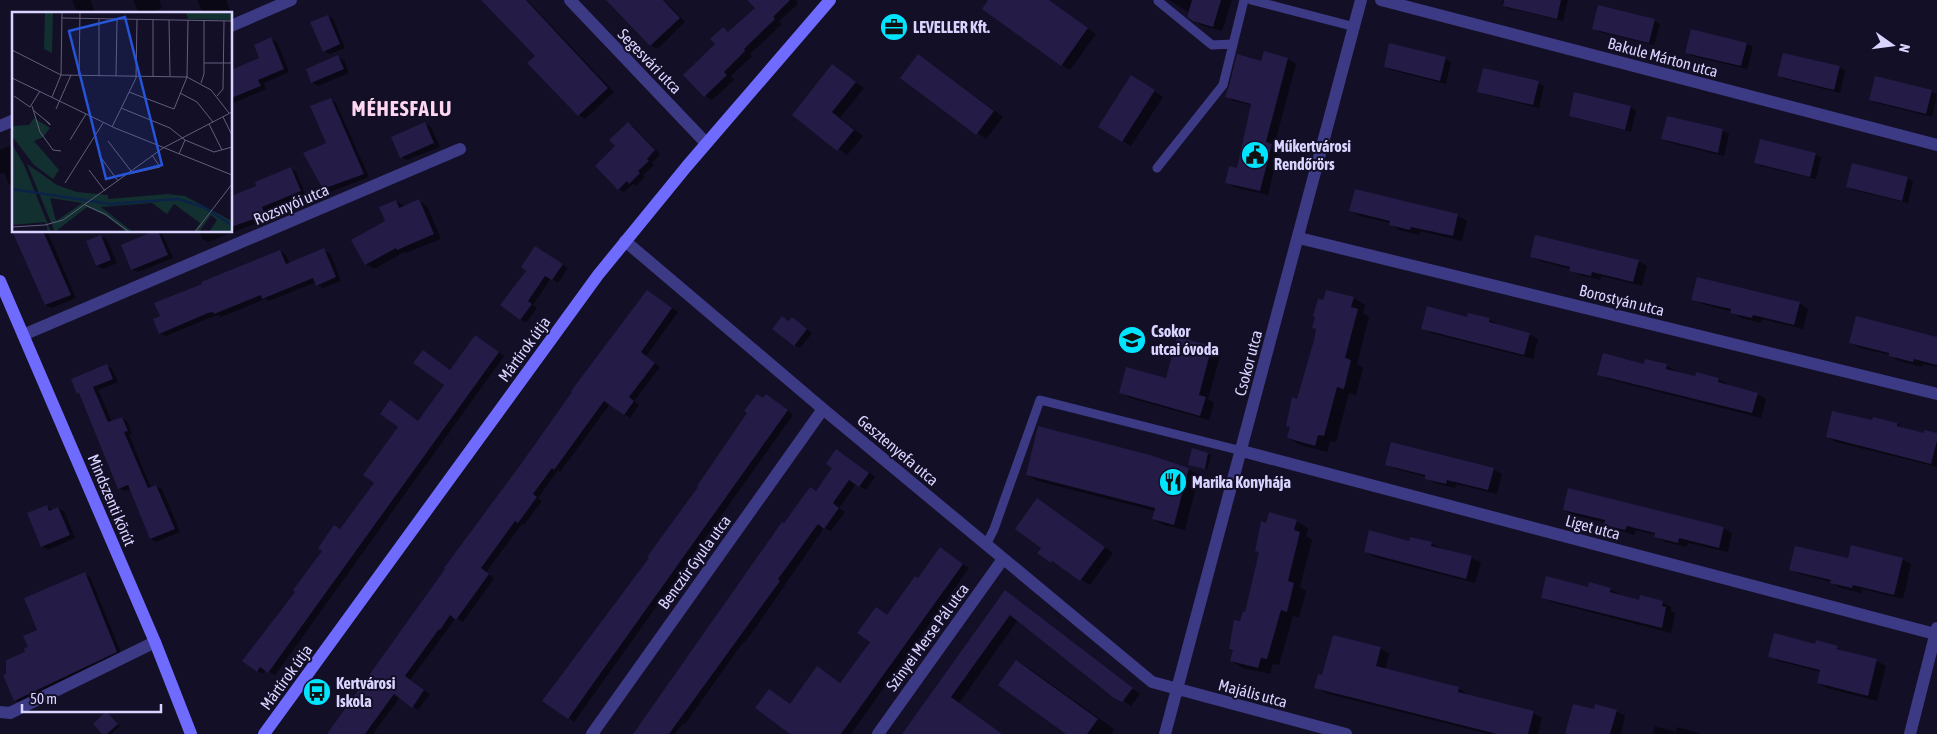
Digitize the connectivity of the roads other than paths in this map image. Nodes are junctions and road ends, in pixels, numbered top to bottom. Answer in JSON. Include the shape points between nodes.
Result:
{"nodes":[{"id":1,"x":291,"y":0,"type":"edge"},
{"id":2,"x":570,"y":0,"type":"edge"},
{"id":3,"x":830,"y":0,"type":"edge"},
{"id":4,"x":1244,"y":0,"type":"edge"},
{"id":5,"x":1251,"y":0,"type":"edge"},
{"id":6,"x":1361,"y":0,"type":"edge"},
{"id":7,"x":1381,"y":0,"type":"edge"},
{"id":8,"x":1158,"y":1,"type":"edge"},
{"id":9,"x":232,"y":26,"type":"edge"},
{"id":10,"x":1355,"y":27,"type":"junction"},
{"id":11,"x":1232,"y":44,"type":"junction"},
{"id":12,"x":12,"y":121,"type":"edge"},
{"id":13,"x":0,"y":126,"type":"edge"},
{"id":14,"x":706,"y":144,"type":"junction"},
{"id":15,"x":1937,"y":145,"type":"edge"},
{"id":16,"x":460,"y":149,"type":"dead end"},
{"id":17,"x":1157,"y":168,"type":"dead end"},
{"id":18,"x":1299,"y":238,"type":"junction"},
{"id":19,"x":625,"y":241,"type":"junction"},
{"id":20,"x":1,"y":288,"type":"edge"},
{"id":21,"x":24,"y":335,"type":"junction"},
{"id":22,"x":1937,"y":394,"type":"edge"},
{"id":23,"x":823,"y":410,"type":"junction"},
{"id":24,"x":1242,"y":451,"type":"junction"},
{"id":25,"x":986,"y":545,"type":"junction"},
{"id":26,"x":1003,"y":559,"type":"junction"},
{"id":27,"x":1936,"y":631,"type":"edge"},
{"id":28,"x":155,"y":642,"type":"junction"},
{"id":29,"x":1152,"y":682,"type":"joint"},
{"id":30,"x":1177,"y":690,"type":"junction"},
{"id":31,"x":0,"y":712,"type":"edge"},
{"id":32,"x":191,"y":734,"type":"edge"},
{"id":33,"x":264,"y":734,"type":"edge"},
{"id":34,"x":592,"y":734,"type":"edge"},
{"id":35,"x":878,"y":734,"type":"edge"},
{"id":36,"x":1165,"y":734,"type":"edge"},
{"id":37,"x":1346,"y":734,"type":"edge"},
{"id":38,"x":1910,"y":734,"type":"edge"}],
"edges":[{"from":1,"to":9,"type":"street"},
{"from":2,"to":14,"type":"street","name":"Segesvári utca"},
{"from":3,"to":14,"type":"street","name":"Mártírok útja"},
{"from":4,"to":11,"type":"lane"},
{"from":5,"to":10,"type":"lane"},
{"from":6,"to":10,"type":"street","name":"Csokor utca"},
{"from":7,"to":15,"type":"street","name":"Bakule Márton utca"},
{"from":8,"to":11,"type":"lane","via":[[1212,45]]},
{"from":10,"to":18,"type":"street","name":"Csokor utca"},
{"from":11,"to":17,"type":"lane","via":[[1223,85]]},
{"from":12,"to":13,"type":"street"},
{"from":14,"to":19,"type":"street","name":"Mártírok útja"},
{"from":16,"to":21,"type":"street","name":"Rozsnyói utca"},
{"from":18,"to":22,"type":"street","name":"Borostyán utca"},
{"from":18,"to":24,"type":"street","name":"Csokor utca"},
{"from":19,"to":23,"type":"street","name":"Gesztenyefa utca"},
{"from":19,"to":33,"type":"street","name":"Mártírok útja"},
{"from":20,"to":21,"type":"street","name":"Mindszenti körút"},
{"from":21,"to":28,"type":"street","name":"Mindszenti körút"},
{"from":23,"to":25,"type":"street","name":"Gesztenyefa utca"},
{"from":23,"to":34,"type":"street","name":"Benczúr Gyula utca"},
{"from":24,"to":25,"type":"lane","via":[[1040,400]]},
{"from":24,"to":27,"type":"street","name":"Liget utca"},
{"from":24,"to":30,"type":"street","name":"Csokor utca"},
{"from":25,"to":26,"type":"street","name":"Gesztenyefa utca"},
{"from":26,"to":29,"type":"street","name":"Gesztenyefa utca"},
{"from":26,"to":35,"type":"street","name":"Szinyei Merse Pál utca"},
{"from":27,"to":38,"type":"street"},
{"from":28,"to":31,"type":"street","via":[[10,713]]},
{"from":28,"to":32,"type":"street","name":"Mindszenti körút"},
{"from":29,"to":30,"type":"street","name":"Majális utca"},
{"from":30,"to":36,"type":"street","name":"Csokor utca"},
{"from":30,"to":37,"type":"street","name":"Majális utca"}]}
